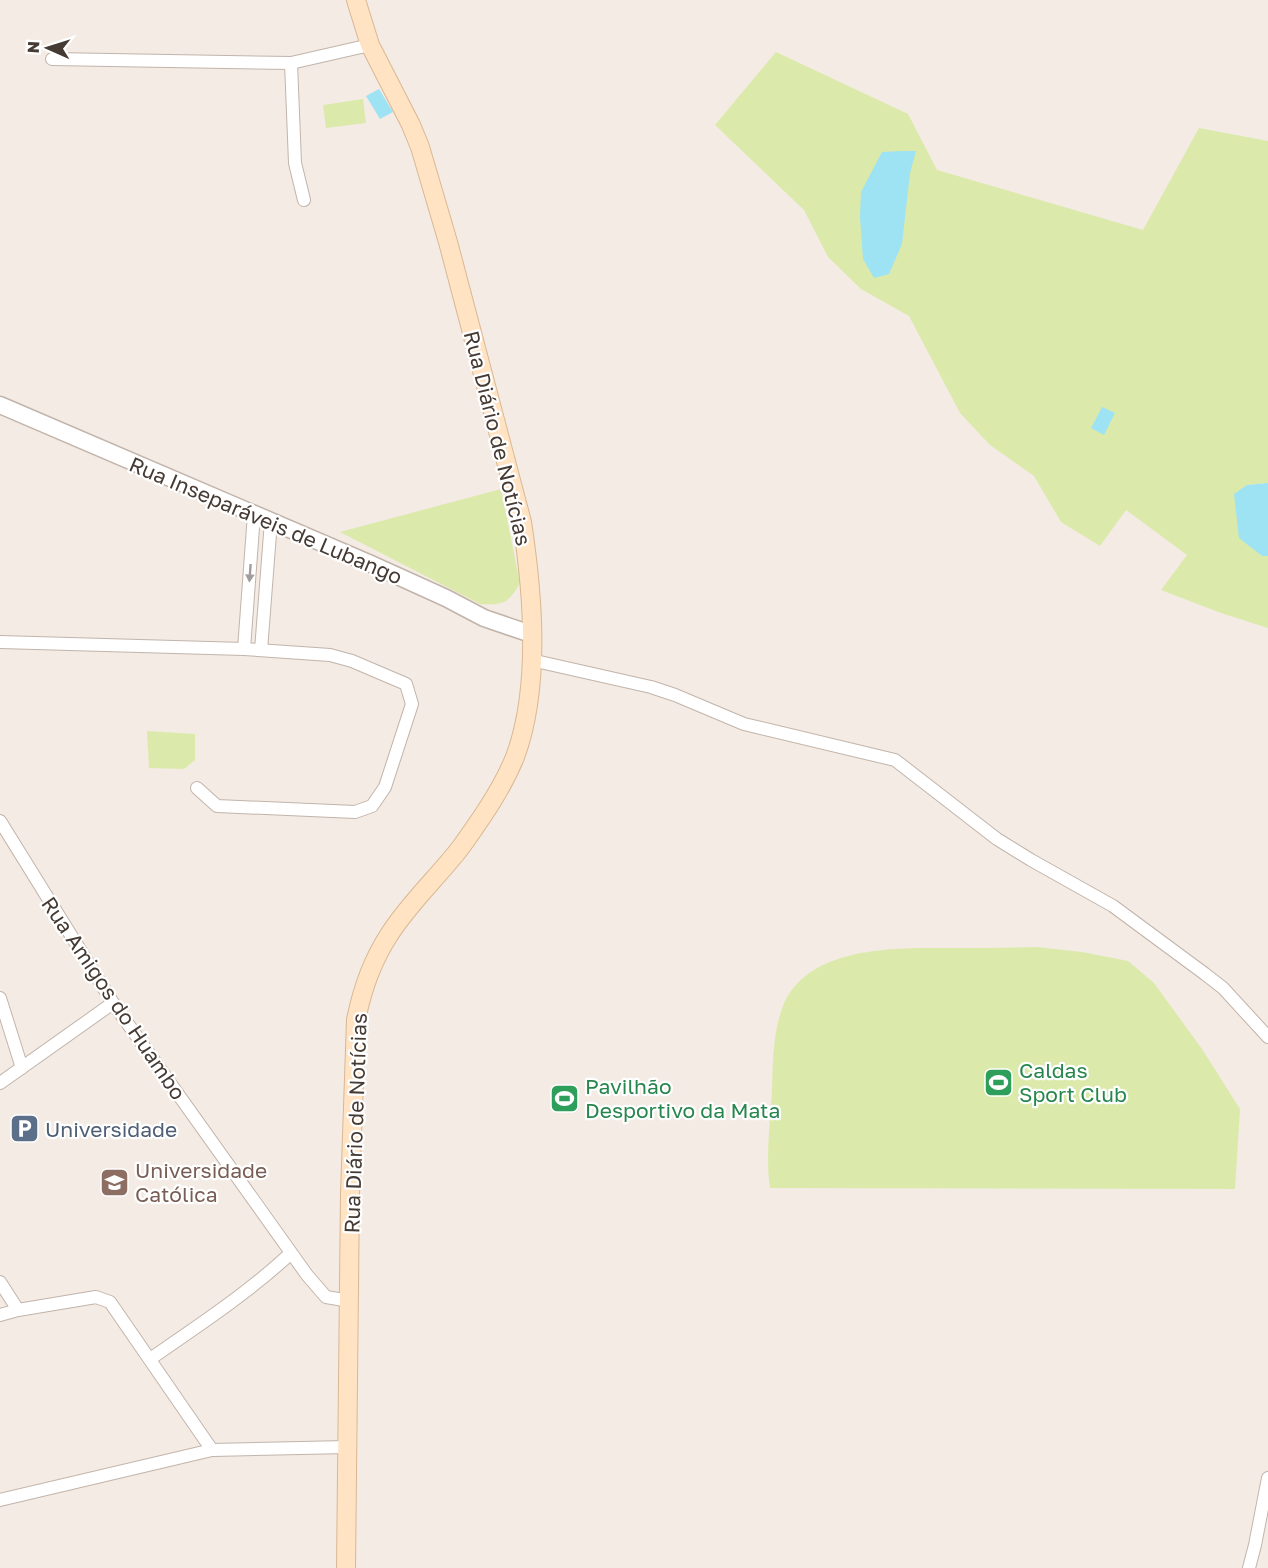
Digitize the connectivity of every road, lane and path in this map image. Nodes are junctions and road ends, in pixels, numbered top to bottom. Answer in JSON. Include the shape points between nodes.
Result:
{"nodes":[{"id":1,"x":356,"y":0,"type":"edge"},
{"id":2,"x":370,"y":45,"type":"junction"},
{"id":3,"x":52,"y":59,"type":"dead end"},
{"id":4,"x":291,"y":63,"type":"junction"},
{"id":5,"x":304,"y":200,"type":"dead end"},
{"id":6,"x":0,"y":405,"type":"edge"},
{"id":7,"x":254,"y":514,"type":"junction"},
{"id":8,"x":271,"y":521,"type":"junction"},
{"id":9,"x":531,"y":634,"type":"junction"},
{"id":10,"x":0,"y":642,"type":"edge"},
{"id":11,"x":244,"y":649,"type":"junction"},
{"id":12,"x":261,"y":650,"type":"junction"},
{"id":13,"x":531,"y":660,"type":"junction"},
{"id":14,"x":196,"y":788,"type":"dead end"},
{"id":15,"x":0,"y":821,"type":"edge"},
{"id":16,"x":0,"y":998,"type":"edge"},
{"id":17,"x":113,"y":1003,"type":"junction"},
{"id":18,"x":1268,"y":1037,"type":"edge"},
{"id":19,"x":22,"y":1068,"type":"junction"},
{"id":20,"x":0,"y":1083,"type":"edge"},
{"id":21,"x":291,"y":1253,"type":"junction"},
{"id":22,"x":0,"y":1282,"type":"edge"},
{"id":23,"x":350,"y":1301,"type":"junction"},
{"id":24,"x":18,"y":1310,"type":"junction"},
{"id":25,"x":0,"y":1315,"type":"edge"},
{"id":26,"x":150,"y":1359,"type":"junction"},
{"id":27,"x":347,"y":1448,"type":"junction"},
{"id":28,"x":212,"y":1450,"type":"junction"},
{"id":29,"x":1268,"y":1478,"type":"edge"},
{"id":30,"x":0,"y":1500,"type":"edge"},
{"id":31,"x":346,"y":1568,"type":"edge"},
{"id":32,"x":1249,"y":1568,"type":"edge"}],
"edges":[{"from":1,"to":2,"type":"main road","name":"Rua Diário de Notícias"},
{"from":2,"to":4,"type":"street"},
{"from":2,"to":9,"type":"main road","name":"Rua Diário de Notícias","via":[[417,140],[448,242],[522,522]]},
{"from":3,"to":4,"type":"street"},
{"from":4,"to":5,"type":"street","via":[[295,163]]},
{"from":6,"to":7,"type":"street","name":"Rua Inseparáveis de Lubango"},
{"from":7,"to":8,"type":"street","name":"Rua Inseparáveis de Lubango"},
{"from":7,"to":11,"type":"street","one_way":true},
{"from":8,"to":9,"type":"street","name":"Rua Inseparáveis de Lubango","via":[[484,618]]},
{"from":8,"to":12,"type":"street"},
{"from":9,"to":13,"type":"main road","name":"Rua Diário de Notícias"},
{"from":10,"to":11,"type":"street"},
{"from":11,"to":12,"type":"street"},
{"from":12,"to":14,"type":"street","via":[[330,655],[406,684],[412,705],[385,787],[372,806],[355,812],[217,806]]},
{"from":13,"to":18,"type":"street","via":[[651,687],[744,724],[895,760],[997,839],[1113,906],[1224,988]]},
{"from":13,"to":23,"type":"main road","name":"Rua Diário de Notícias","via":[[523,726],[502,784],[460,847],[388,935],[361,993],[354,1070]]},
{"from":15,"to":17,"type":"street","name":"Rua Amigos do Huambo"},
{"from":16,"to":19,"type":"street"},
{"from":17,"to":19,"type":"street"},
{"from":17,"to":21,"type":"street","name":"Rua Amigos do Huambo"},
{"from":19,"to":20,"type":"street"},
{"from":21,"to":23,"type":"street","name":"Rua Amigos do Huambo","via":[[326,1298]]},
{"from":21,"to":26,"type":"street"},
{"from":22,"to":24,"type":"street"},
{"from":23,"to":27,"type":"main road","name":"Rua Diário de Notícias"},
{"from":24,"to":25,"type":"street"},
{"from":24,"to":26,"type":"street","via":[[96,1297],[110,1302]]},
{"from":26,"to":28,"type":"street"},
{"from":27,"to":28,"type":"street"},
{"from":27,"to":31,"type":"main road","name":"Rua Diário de Notícias"},
{"from":28,"to":30,"type":"street"},
{"from":29,"to":32,"type":"street"}]}
